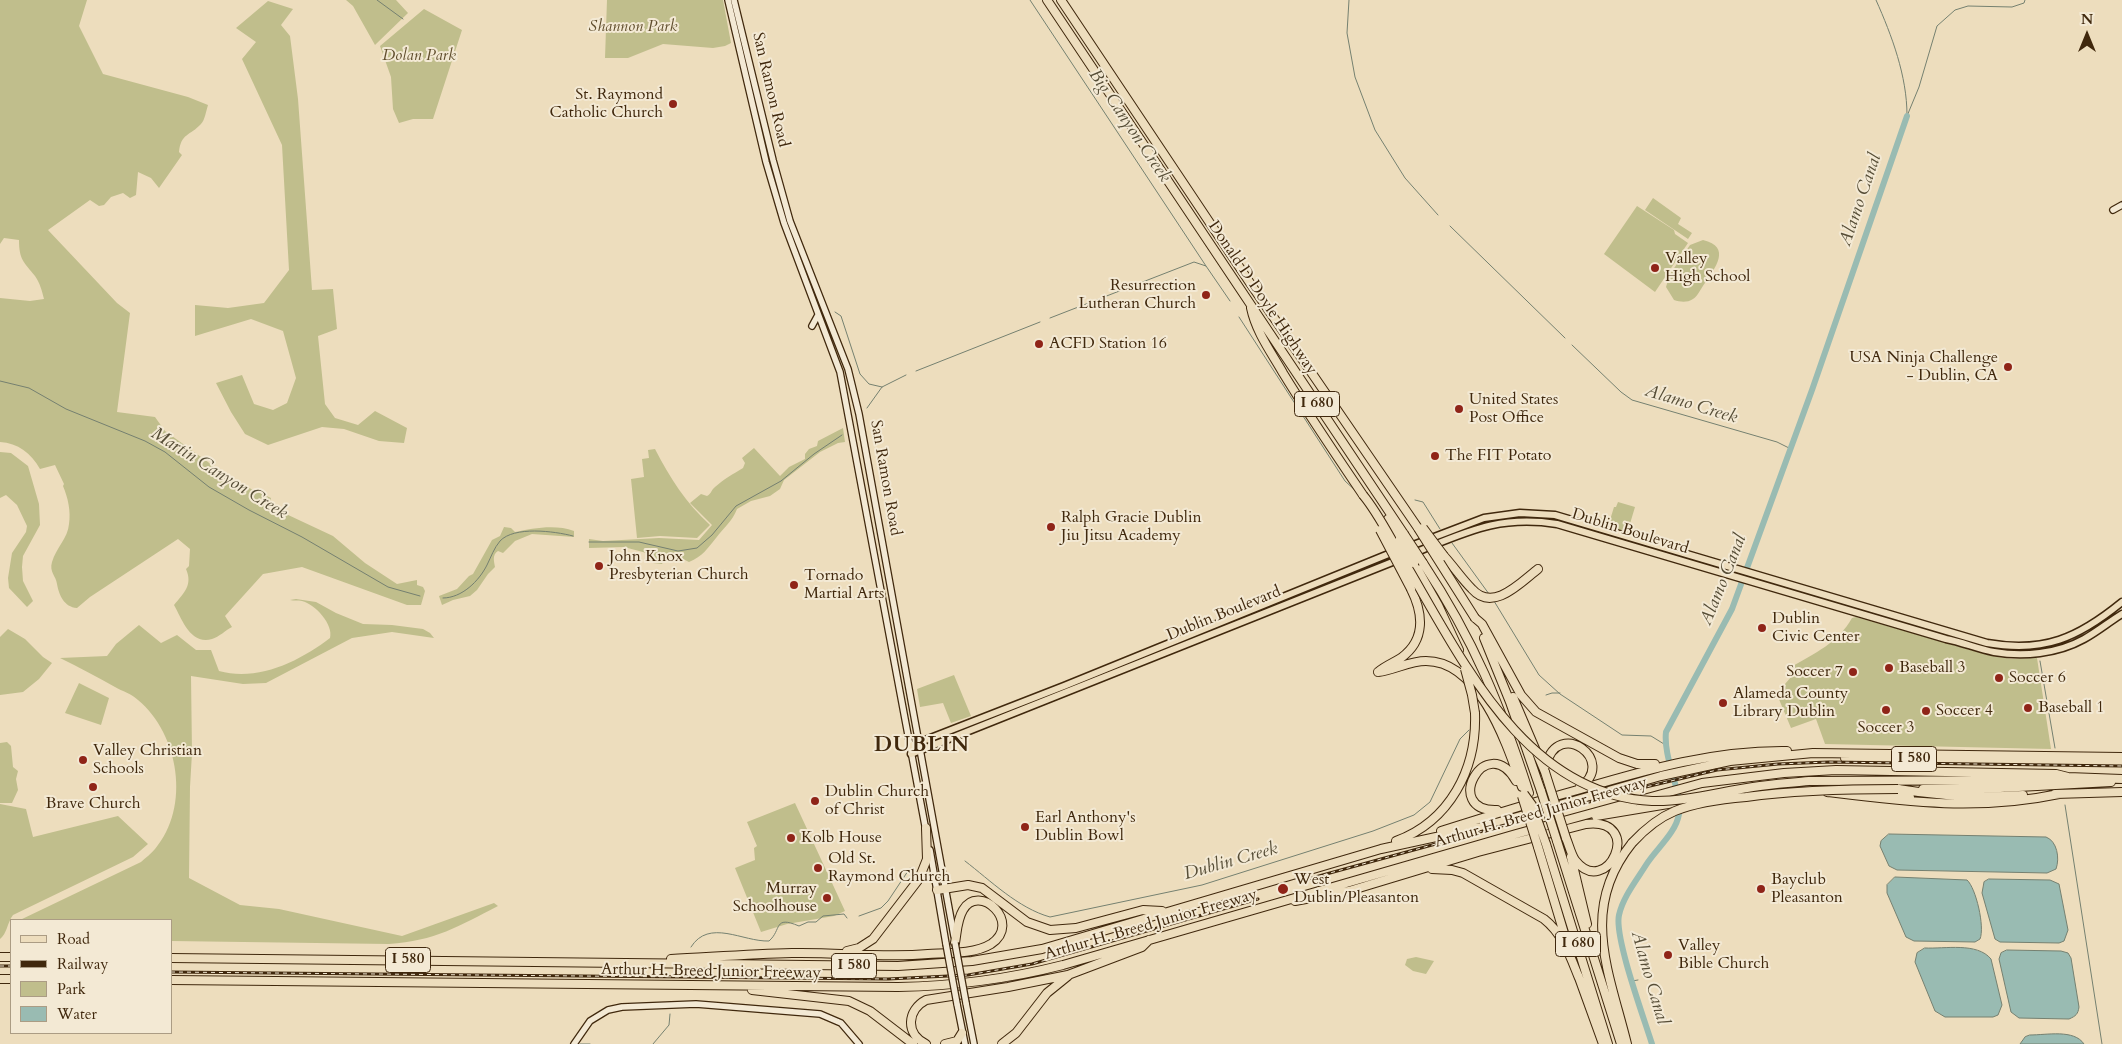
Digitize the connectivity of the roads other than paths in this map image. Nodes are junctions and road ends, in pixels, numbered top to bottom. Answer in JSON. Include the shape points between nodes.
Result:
{"nodes":[{"id":1,"x":728,"y":0,"type":"edge"},
{"id":2,"x":734,"y":0,"type":"edge"},
{"id":3,"x":1048,"y":0,"type":"edge"},
{"id":4,"x":1061,"y":0,"type":"edge"},
{"id":5,"x":2122,"y":205,"type":"edge"},
{"id":6,"x":2114,"y":210,"type":"dead end"},
{"id":7,"x":818,"y":314,"type":"junction"},
{"id":8,"x":1258,"y":321,"type":"junction"},
{"id":9,"x":812,"y":326,"type":"dead end"},
{"id":10,"x":1363,"y":495,"type":"junction"},
{"id":11,"x":1419,"y":527,"type":"junction"},
{"id":12,"x":1402,"y":537,"type":"junction"},
{"id":13,"x":1538,"y":569,"type":"dead end"},
{"id":14,"x":2122,"y":602,"type":"edge"},
{"id":15,"x":2122,"y":614,"type":"edge"},
{"id":16,"x":1475,"y":618,"type":"junction"},
{"id":17,"x":1951,"y":640,"type":"junction"},
{"id":18,"x":1978,"y":640,"type":"junction"},
{"id":19,"x":1488,"y":645,"type":"junction"},
{"id":20,"x":1140,"y":654,"type":"junction"},
{"id":21,"x":1131,"y":658,"type":"junction"},
{"id":22,"x":1136,"y":664,"type":"junction"},
{"id":23,"x":1125,"y":669,"type":"junction"},
{"id":24,"x":920,"y":742,"type":"junction"},
{"id":25,"x":910,"y":746,"type":"junction"},
{"id":26,"x":921,"y":751,"type":"junction"},
{"id":27,"x":1814,"y":753,"type":"junction"},
{"id":28,"x":911,"y":754,"type":"junction"},
{"id":29,"x":2122,"y":757,"type":"edge"},
{"id":30,"x":2122,"y":762,"type":"edge"},
{"id":31,"x":1654,"y":766,"type":"junction"},
{"id":32,"x":1706,"y":766,"type":"junction"},
{"id":33,"x":1545,"y":772,"type":"junction"},
{"id":34,"x":2068,"y":777,"type":"junction"},
{"id":35,"x":2122,"y":779,"type":"edge"},
{"id":36,"x":1818,"y":784,"type":"junction"},
{"id":37,"x":1926,"y":791,"type":"junction"},
{"id":38,"x":2122,"y":792,"type":"edge"},
{"id":39,"x":1567,"y":793,"type":"junction"},
{"id":40,"x":1525,"y":794,"type":"junction"},
{"id":41,"x":2058,"y":794,"type":"junction"},
{"id":42,"x":1933,"y":803,"type":"junction"},
{"id":43,"x":1511,"y":808,"type":"junction"},
{"id":44,"x":1574,"y":817,"type":"junction"},
{"id":45,"x":926,"y":828,"type":"junction"},
{"id":46,"x":1566,"y":838,"type":"junction"},
{"id":47,"x":1411,"y":841,"type":"junction"},
{"id":48,"x":1381,"y":849,"type":"junction"},
{"id":49,"x":1417,"y":871,"type":"junction"},
{"id":50,"x":946,"y":888,"type":"junction"},
{"id":51,"x":937,"y":890,"type":"junction"},
{"id":52,"x":1271,"y":904,"type":"junction"},
{"id":53,"x":1168,"y":911,"type":"junction"},
{"id":54,"x":1587,"y":935,"type":"junction"},
{"id":55,"x":1150,"y":940,"type":"junction"},
{"id":56,"x":956,"y":943,"type":"junction"},
{"id":57,"x":827,"y":954,"type":"junction"},
{"id":58,"x":172,"y":958,"type":"edge"},
{"id":59,"x":644,"y":963,"type":"junction"},
{"id":60,"x":1068,"y":975,"type":"junction"},
{"id":61,"x":1579,"y":978,"type":"junction"},
{"id":62,"x":172,"y":980,"type":"edge"},
{"id":63,"x":738,"y":986,"type":"junction"},
{"id":64,"x":962,"y":1033,"type":"junction"},
{"id":65,"x":856,"y":1042,"type":"edge"},
{"id":66,"x":574,"y":1044,"type":"edge"},
{"id":67,"x":913,"y":1044,"type":"edge"},
{"id":68,"x":926,"y":1044,"type":"edge"},
{"id":69,"x":945,"y":1044,"type":"edge"},
{"id":70,"x":964,"y":1044,"type":"edge"},
{"id":71,"x":974,"y":1044,"type":"edge"},
{"id":72,"x":1002,"y":1044,"type":"edge"},
{"id":73,"x":1603,"y":1044,"type":"edge"},
{"id":74,"x":1608,"y":1044,"type":"edge"},
{"id":75,"x":1621,"y":1044,"type":"edge"},
{"id":76,"x":1627,"y":1044,"type":"edge"}],
"edges":[{"from":1,"to":7,"type":"main road","name":"San Ramon Road","via":[[766,162],[784,223]]},
{"from":2,"to":24,"type":"main road","name":"San Ramon Road","via":[[790,221],[853,387]]},
{"from":3,"to":8,"type":"highway","name":"Donald D Doyle Highway","via":[[1250,304]]},
{"from":4,"to":11,"type":"highway","name":"Donald D Doyle Highway","number":"I 680","via":[[1250,284]]},
{"from":5,"to":6,"type":"main road"},
{"from":7,"to":9,"type":"main road"},
{"from":7,"to":25,"type":"main road","name":"San Ramon Road","via":[[842,380]]},
{"from":8,"to":10,"type":"highway","via":[[1288,380]]},
{"from":8,"to":12,"type":"highway","name":"Donald D Doyle Highway","number":"I 680"},
{"from":10,"to":36,"type":"highway","bridge":true,"via":[[1487,696],[1532,749],[1565,775],[1609,794],[1654,801],[1809,781]]},
{"from":10,"to":40,"type":"highway","bridge":true,"via":[[1411,589],[1421,616],[1418,636],[1408,652],[1378,672],[1428,661],[1450,666],[1468,678],[1493,718]]},
{"from":11,"to":13,"type":"highway","bridge":true,"via":[[1476,593],[1487,598],[1500,597]]},
{"from":11,"to":16,"type":"highway","name":"Donald D Doyle Highway","number":"I 680","bridge":true},
{"from":12,"to":40,"type":"highway","name":"Donald D Doyle Highway","number":"I 680","bridge":true,"via":[[1455,613],[1482,665],[1508,727]]},
{"from":12,"to":48,"type":"highway","bridge":true,"via":[[1459,650],[1475,713],[1473,753],[1456,794],[1440,813],[1423,827]]},
{"from":14,"to":18,"type":"main road","name":"Dublin Boulevard","via":[[2082,632],[2058,641],[2018,647]]},
{"from":15,"to":17,"type":"main road","name":"Dublin Boulevard","via":[[2083,640],[2043,652],[1992,652]]},
{"from":16,"to":19,"type":"highway","name":"Donald D Doyle Highway","number":"I 680"},
{"from":16,"to":31,"type":"highway","via":[[1482,624],[1521,695],[1536,712],[1619,758]]},
{"from":17,"to":18,"type":"main road","via":[[1953,637],[1974,643]]},
{"from":17,"to":22,"type":"main road","name":"Dublin Boulevard","via":[[1556,524],[1522,520],[1493,524],[1452,538]]},
{"from":18,"to":20,"type":"main road","name":"Dublin Boulevard","via":[[1555,515],[1508,514],[1451,529]]},
{"from":19,"to":33,"type":"highway"},
{"from":19,"to":54,"type":"highway","name":"Donald D Doyle Highway","number":"I 680","bridge":true,"via":[[1541,790]]},
{"from":20,"to":21,"type":"main road","name":"Dublin Boulevard"},
{"from":20,"to":22,"type":"main road","via":[[1134,661]]},
{"from":21,"to":23,"type":"main road"},
{"from":21,"to":24,"type":"main road","name":"Dublin Boulevard"},
{"from":22,"to":23,"type":"main road","name":"Dublin Boulevard"},
{"from":23,"to":26,"type":"main road","name":"Dublin Boulevard"},
{"from":24,"to":25,"type":"main road","name":"Dublin Boulevard"},
{"from":24,"to":26,"type":"main road","name":"San Ramon Road"},
{"from":25,"to":28,"type":"main road","name":"San Ramon Road"},
{"from":26,"to":28,"type":"main road","name":"Dublin Boulevard"},
{"from":26,"to":50,"type":"main road","name":"San Ramon Road"},
{"from":27,"to":29,"type":"highway","name":"Arthur H. Breed Junior Freeway","number":"I 580"},
{"from":27,"to":31,"type":"highway","via":[[1749,752]]},
{"from":27,"to":32,"type":"highway","name":"Arthur H. Breed Junior Freeway","number":"I 580"},
{"from":28,"to":45,"type":"main road","name":"San Ramon Road"},
{"from":30,"to":32,"type":"highway","number":"I 580","via":[[1797,758]]},
{"from":31,"to":39,"type":"highway"},
{"from":32,"to":47,"type":"highway","name":"Arthur H. Breed Junior Freeway","number":"I 580","via":[[1482,827]]},
{"from":33,"to":39,"type":"highway","via":[[1548,756],[1559,746],[1573,744],[1585,750],[1592,766],[1589,779],[1578,789]]},
{"from":33,"to":46,"type":"highway","bridge":true},
{"from":34,"to":35,"type":"highway","name":"Arthur H. Breed Junior Freeway","number":"I 580"},
{"from":34,"to":36,"type":"highway","via":[[2056,780]]},
{"from":34,"to":44,"type":"highway","name":"Arthur H. Breed Junior Freeway","number":"I 580","via":[[2056,774],[1836,770],[1784,773],[1689,786]]},
{"from":35,"to":37,"type":"highway","via":[[2103,784]]},
{"from":36,"to":42,"type":"highway","via":[[1882,792]]},
{"from":37,"to":41,"type":"highway","via":[[1980,797]]},
{"from":37,"to":76,"type":"highway","bridge":true,"via":[[1835,789],[1707,802],[1683,808],[1645,830],[1619,861],[1609,882],[1601,921],[1604,950]]},
{"from":38,"to":41,"type":"highway"},
{"from":39,"to":43,"type":"highway"},
{"from":40,"to":43,"type":"highway","via":[[1513,775],[1503,767],[1489,765],[1477,772],[1470,789],[1474,801],[1489,810]]},
{"from":40,"to":61,"type":"highway","bridge":true},
{"from":40,"to":74,"type":"highway","number":"I 680","bridge":true,"via":[[1546,844]]},
{"from":41,"to":42,"type":"highway","via":[[1990,803]]},
{"from":42,"to":44,"type":"highway","bridge":true,"via":[[1788,790]]},
{"from":43,"to":47,"type":"highway"},
{"from":44,"to":52,"type":"highway","name":"Arthur H. Breed Junior Freeway","number":"I 580"},
{"from":45,"to":51,"type":"main road","name":"San Ramon Road"},
{"from":45,"to":57,"type":"highway","via":[[925,868],[873,939],[859,948]]},
{"from":46,"to":49,"type":"highway","via":[[1576,861],[1592,870],[1606,867],[1617,852],[1617,841],[1611,831],[1593,823]]},
{"from":46,"to":54,"type":"highway","via":[[1584,905]]},
{"from":47,"to":48,"type":"highway","name":"Arthur H. Breed Junior Freeway","number":"I 580"},
{"from":48,"to":53,"type":"highway","name":"Arthur H. Breed Junior Freeway","number":"I 580"},
{"from":49,"to":52,"type":"highway","via":[[1349,891]]},
{"from":49,"to":61,"type":"highway","via":[[1457,871],[1544,919],[1563,940]]},
{"from":50,"to":51,"type":"highway"},
{"from":50,"to":53,"type":"highway","via":[[968,885],[982,888],[1027,922],[1050,930],[1076,928],[1143,910]]},
{"from":50,"to":56,"type":"main road","name":"San Ramon Road"},
{"from":51,"to":64,"type":"main road","name":"San Ramon Road","bridge":true},
{"from":52,"to":55,"type":"highway","name":"Arthur H. Breed Junior Freeway","number":"I 580"},
{"from":53,"to":59,"type":"highway","name":"Arthur H. Breed Junior Freeway","number":"I 580","via":[[1042,949],[946,964]]},
{"from":54,"to":75,"type":"highway","number":"I 680"},
{"from":55,"to":60,"type":"highway","via":[[1142,947]]},
{"from":55,"to":63,"type":"highway","name":"Arthur H. Breed Junior Freeway","number":"I 580","via":[[1040,971],[971,983],[898,987]]},
{"from":56,"to":57,"type":"highway","via":[[959,917],[968,904],[987,902],[997,909],[1002,920],[1001,930],[996,940],[985,947],[919,955]]},
{"from":56,"to":71,"type":"main road","name":"San Ramon Road","bridge":true},
{"from":57,"to":59,"type":"highway","via":[[667,959]]},
{"from":58,"to":59,"type":"highway","name":"Arthur H. Breed Junior Freeway","number":"I 580"},
{"from":60,"to":68,"type":"highway","via":[[926,1000],[916,1007],[910,1023],[914,1034]]},
{"from":60,"to":72,"type":"highway","via":[[1047,993],[1016,1033]]},
{"from":61,"to":73,"type":"highway"},
{"from":62,"to":63,"type":"highway","name":"Arthur H. Breed Junior Freeway","number":"I 580"},
{"from":63,"to":67,"type":"highway","via":[[850,1002],[870,1011]]},
{"from":64,"to":69,"type":"highway","via":[[957,1041]]},
{"from":64,"to":70,"type":"main road","name":"San Ramon Road"},
{"from":65,"to":66,"type":"main road","via":[[841,1023],[820,1014],[696,1004],[608,1010],[590,1021]]}]}
